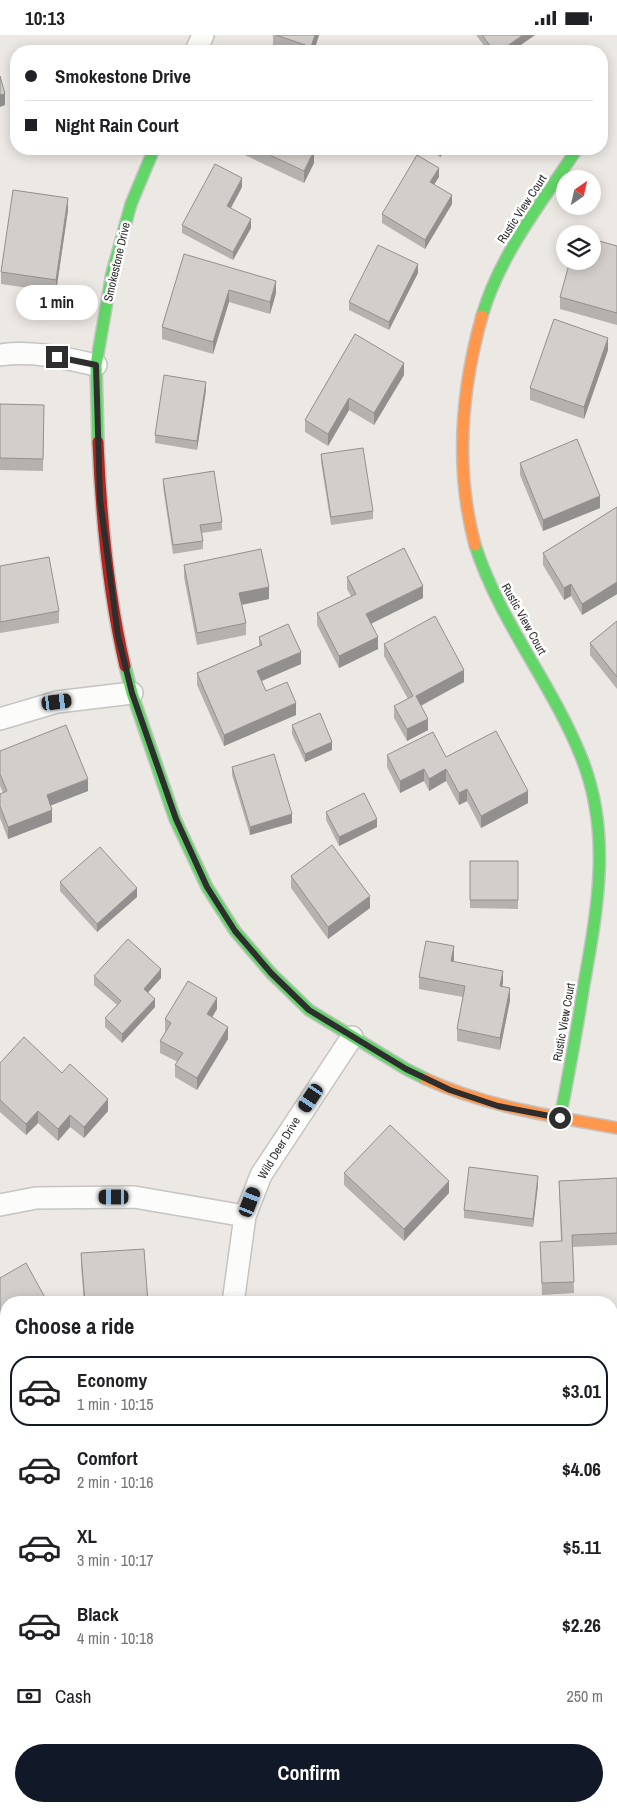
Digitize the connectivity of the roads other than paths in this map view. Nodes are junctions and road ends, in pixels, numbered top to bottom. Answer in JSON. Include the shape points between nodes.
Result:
{"nodes":[{"id":1,"x":151,"y":155,"type":"edge"},
{"id":2,"x":573,"y":155,"type":"edge"},
{"id":3,"x":0,"y":355,"type":"edge"},
{"id":4,"x":96,"y":365,"type":"junction"},
{"id":5,"x":132,"y":693,"type":"junction"},
{"id":6,"x":0,"y":719,"type":"edge"},
{"id":7,"x":352,"y":1037,"type":"junction"},
{"id":8,"x":560,"y":1118,"type":"junction"},
{"id":9,"x":617,"y":1128,"type":"edge"},
{"id":10,"x":0,"y":1205,"type":"edge"},
{"id":11,"x":245,"y":1216,"type":"junction"},
{"id":12,"x":234,"y":1296,"type":"edge"}],
"edges":[{"from":1,"to":4,"type":"street","name":"Smokestone Drive","via":[[131,204],[112,273]]},
{"from":2,"to":8,"type":"street","name":"Rustic View Court","via":[[516,242],[495,280],[480,318],[467,385],[461,461],[468,518],[480,563],[498,603],[573,737],[597,811],[599,904]]},
{"from":3,"to":4,"type":"street","via":[[16,352]]},
{"from":4,"to":5,"type":"street","name":"Smokestone Drive","via":[[100,499],[108,579]]},
{"from":5,"to":6,"type":"street","via":[[57,702]]},
{"from":5,"to":7,"type":"street","name":"Smokestone Drive","via":[[176,819],[207,887],[235,931],[309,1010]]},
{"from":7,"to":8,"type":"street","name":"Smokestone Drive","via":[[450,1090],[498,1106]]},
{"from":7,"to":11,"type":"street","name":"Wild Deer Drive","via":[[261,1175]]},
{"from":8,"to":9,"type":"street","name":"Smokestone Drive"},
{"from":10,"to":11,"type":"street","via":[[36,1198],[134,1197]]},
{"from":11,"to":12,"type":"street","name":"Wild Deer Drive"}]}
